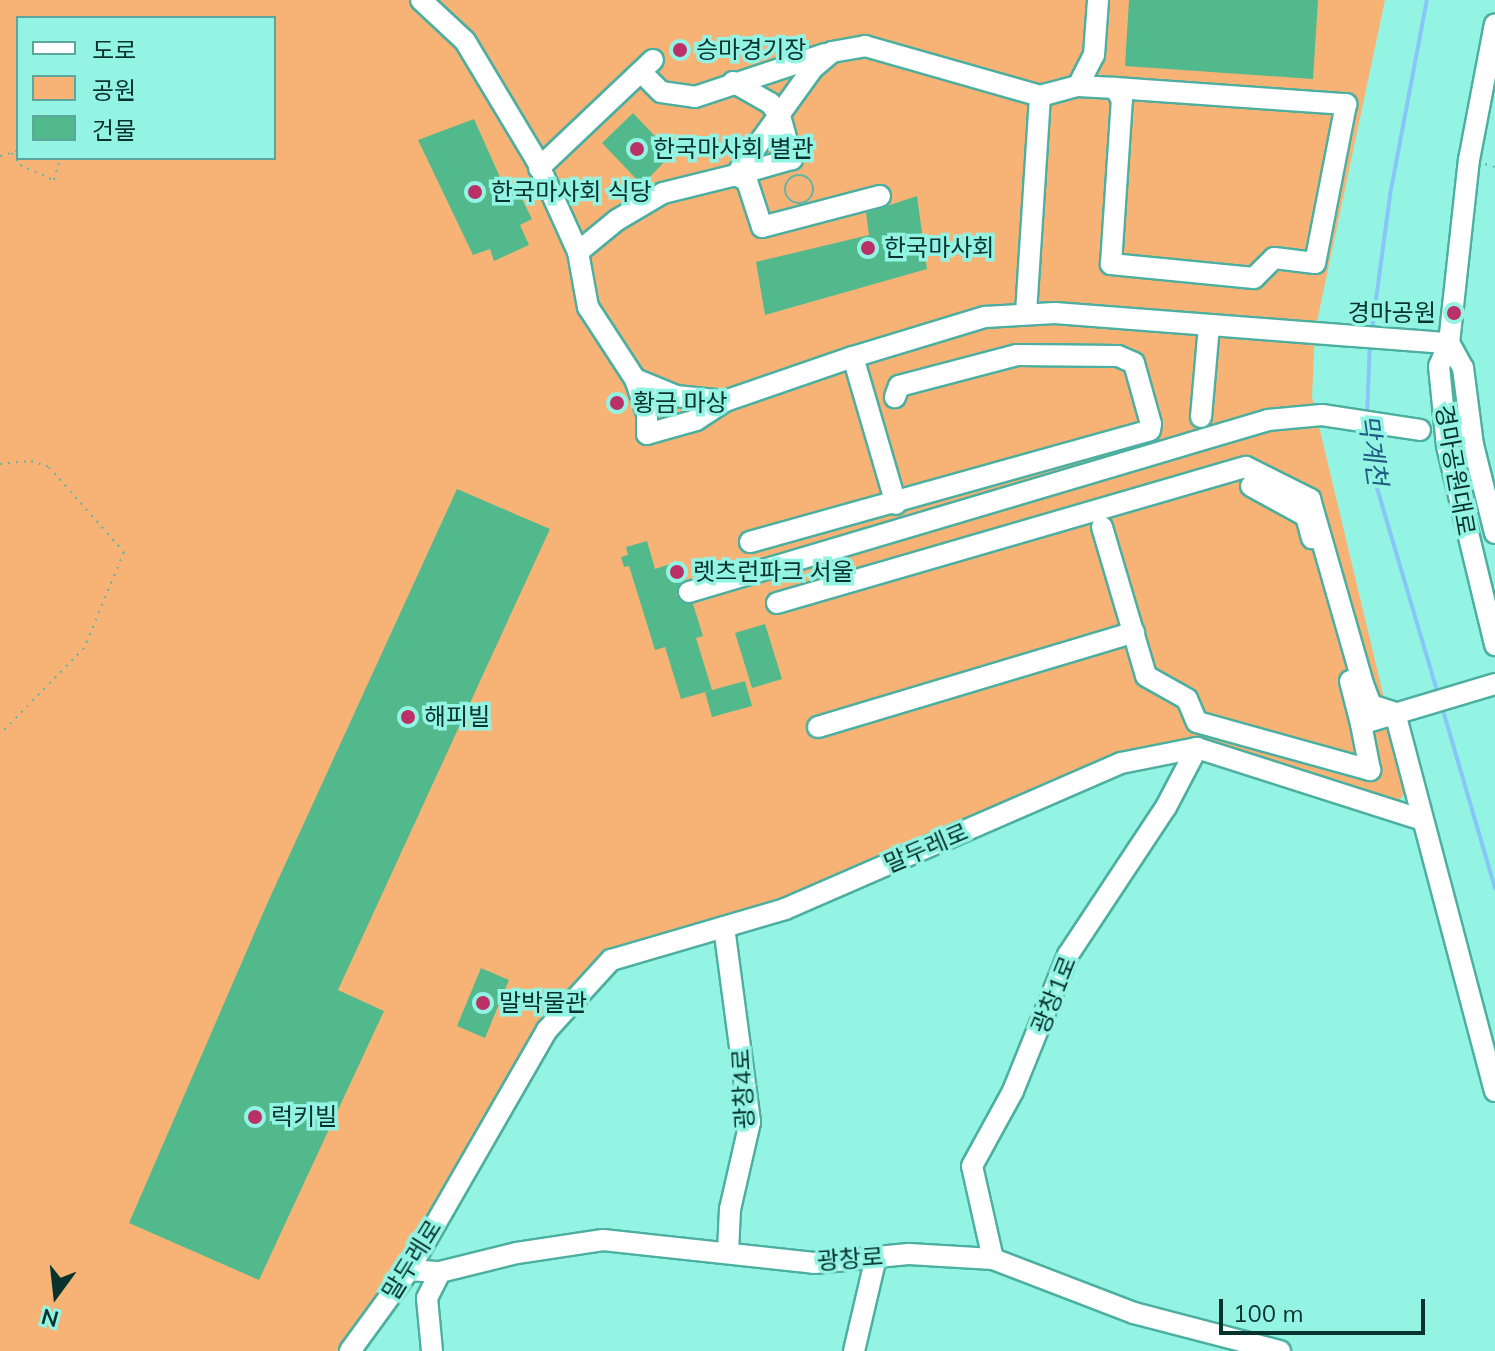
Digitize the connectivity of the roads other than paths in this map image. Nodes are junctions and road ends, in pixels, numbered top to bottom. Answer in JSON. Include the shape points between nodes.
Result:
{"nodes":[{"id":1,"x":421,"y":0,"type":"edge"},
{"id":2,"x":1098,"y":0,"type":"edge"},
{"id":3,"x":1495,"y":24,"type":"edge"},
{"id":4,"x":832,"y":52,"type":"junction"},
{"id":5,"x":733,"y":82,"type":"junction"},
{"id":6,"x":1078,"y":86,"type":"junction"},
{"id":7,"x":1115,"y":88,"type":"junction"},
{"id":8,"x":1040,"y":96,"type":"junction"},
{"id":9,"x":780,"y":116,"type":"junction"},
{"id":10,"x":539,"y":168,"type":"junction"},
{"id":11,"x":736,"y":175,"type":"junction"},
{"id":12,"x":880,"y":196,"type":"dead end"},
{"id":13,"x":578,"y":252,"type":"junction"},
{"id":14,"x":1026,"y":313,"type":"junction"},
{"id":15,"x":1209,"y":325,"type":"junction"},
{"id":16,"x":1449,"y":343,"type":"junction"},
{"id":17,"x":853,"y":357,"type":"junction"},
{"id":18,"x":635,"y":379,"type":"junction"},
{"id":19,"x":895,"y":397,"type":"dead end"},
{"id":20,"x":725,"y":401,"type":"junction"},
{"id":21,"x":1201,"y":417,"type":"dead end"},
{"id":22,"x":1420,"y":430,"type":"dead end"},
{"id":23,"x":1251,"y":486,"type":"dead end"},
{"id":24,"x":896,"y":504,"type":"junction"},
{"id":25,"x":1102,"y":527,"type":"dead end"},
{"id":26,"x":1495,"y":533,"type":"edge"},
{"id":27,"x":750,"y":542,"type":"dead end"},
{"id":28,"x":689,"y":592,"type":"dead end"},
{"id":29,"x":777,"y":603,"type":"dead end"},
{"id":30,"x":1134,"y":632,"type":"junction"},
{"id":31,"x":1495,"y":645,"type":"edge"},
{"id":32,"x":1495,"y":684,"type":"edge"},
{"id":33,"x":1402,"y":711,"type":"junction"},
{"id":34,"x":1361,"y":724,"type":"junction"},
{"id":35,"x":818,"y":727,"type":"dead end"},
{"id":36,"x":1197,"y":748,"type":"junction"},
{"id":37,"x":1422,"y":820,"type":"junction"},
{"id":38,"x":724,"y":927,"type":"junction"},
{"id":39,"x":1495,"y":1091,"type":"edge"},
{"id":40,"x":728,"y":1251,"type":"junction"},
{"id":41,"x":876,"y":1257,"type":"junction"},
{"id":42,"x":993,"y":1259,"type":"junction"},
{"id":43,"x":409,"y":1270,"type":"junction"},
{"id":44,"x":440,"y":1272,"type":"junction"},
{"id":45,"x":350,"y":1351,"type":"edge"},
{"id":46,"x":432,"y":1351,"type":"edge"},
{"id":47,"x":854,"y":1351,"type":"edge"},
{"id":48,"x":1280,"y":1351,"type":"edge"}],
"edges":[{"from":1,"to":10,"type":"street","via":[[465,41]]},
{"from":2,"to":6,"type":"street","via":[[1094,55]]},
{"from":3,"to":16,"type":"street","name":"경마공원대로","via":[[1469,160]]},
{"from":4,"to":5,"type":"street"},
{"from":4,"to":8,"type":"street","via":[[865,46]]},
{"from":4,"to":9,"type":"street","via":[[813,68]]},
{"from":5,"to":9,"type":"street","via":[[754,90]]},
{"from":5,"to":10,"type":"street","via":[[695,97],[672,96],[647,66]]},
{"from":6,"to":7,"type":"street"},
{"from":6,"to":8,"type":"street"},
{"from":7,"to":7,"type":"street","via":[[1122,100],[1111,264],[1254,278],[1274,258],[1315,263],[1346,104]]},
{"from":8,"to":14,"type":"street"},
{"from":9,"to":11,"type":"street"},
{"from":9,"to":11,"type":"street","via":[[792,159]]},
{"from":10,"to":13,"type":"street"},
{"from":11,"to":12,"type":"street","via":[[747,181],[762,227]]},
{"from":11,"to":13,"type":"street","via":[[663,193]]},
{"from":13,"to":18,"type":"street","via":[[588,307]]},
{"from":14,"to":15,"type":"street"},
{"from":14,"to":17,"type":"street","via":[[985,317]]},
{"from":15,"to":16,"type":"street"},
{"from":15,"to":21,"type":"street"},
{"from":16,"to":26,"type":"street","name":"경마공원대로","via":[[1463,368],[1473,445]]},
{"from":16,"to":31,"type":"street","name":"경마공원대로","via":[[1439,366],[1447,446]]},
{"from":17,"to":20,"type":"street"},
{"from":17,"to":24,"type":"street"},
{"from":18,"to":20,"type":"street","via":[[676,396]]},
{"from":18,"to":20,"type":"street","via":[[647,413],[647,434],[696,420]]},
{"from":19,"to":24,"type":"street","via":[[899,386],[1017,355],[1118,356],[1134,363],[1150,430]]},
{"from":22,"to":28,"type":"street","via":[[1322,415],[1268,420]]},
{"from":23,"to":34,"type":"street","via":[[1306,516]]},
{"from":24,"to":27,"type":"street"},
{"from":25,"to":30,"type":"street"},
{"from":29,"to":33,"type":"street","via":[[1246,467],[1310,499],[1320,518],[1371,705]]},
{"from":30,"to":34,"type":"street","via":[[1146,676],[1187,699],[1197,722],[1370,770]]},
{"from":30,"to":35,"type":"street"},
{"from":32,"to":33,"type":"street"},
{"from":33,"to":34,"type":"street"},
{"from":33,"to":37,"type":"street"},
{"from":36,"to":37,"type":"street","name":"말두레로"},
{"from":36,"to":38,"type":"street","name":"말두레로","via":[[1121,763],[785,909]]},
{"from":36,"to":42,"type":"street","name":"광창1로","via":[[1166,807],[1068,955],[1025,1064],[972,1166]]},
{"from":37,"to":39,"type":"street"},
{"from":38,"to":40,"type":"street","name":"광창4로","via":[[750,1122],[730,1209]]},
{"from":38,"to":43,"type":"street","name":"말두레로","via":[[611,960],[580,992],[547,1030]]},
{"from":40,"to":41,"type":"street","name":"광창로","via":[[814,1263]]},
{"from":40,"to":44,"type":"street","name":"광창로","via":[[603,1240]]},
{"from":41,"to":42,"type":"street","name":"광창로"},
{"from":41,"to":47,"type":"street"},
{"from":42,"to":48,"type":"street","name":"광창로","via":[[1031,1269],[1134,1313]]},
{"from":43,"to":44,"type":"street","name":"광창로"},
{"from":43,"to":45,"type":"street","name":"말두레로"},
{"from":44,"to":46,"type":"street","via":[[427,1298]]}]}
